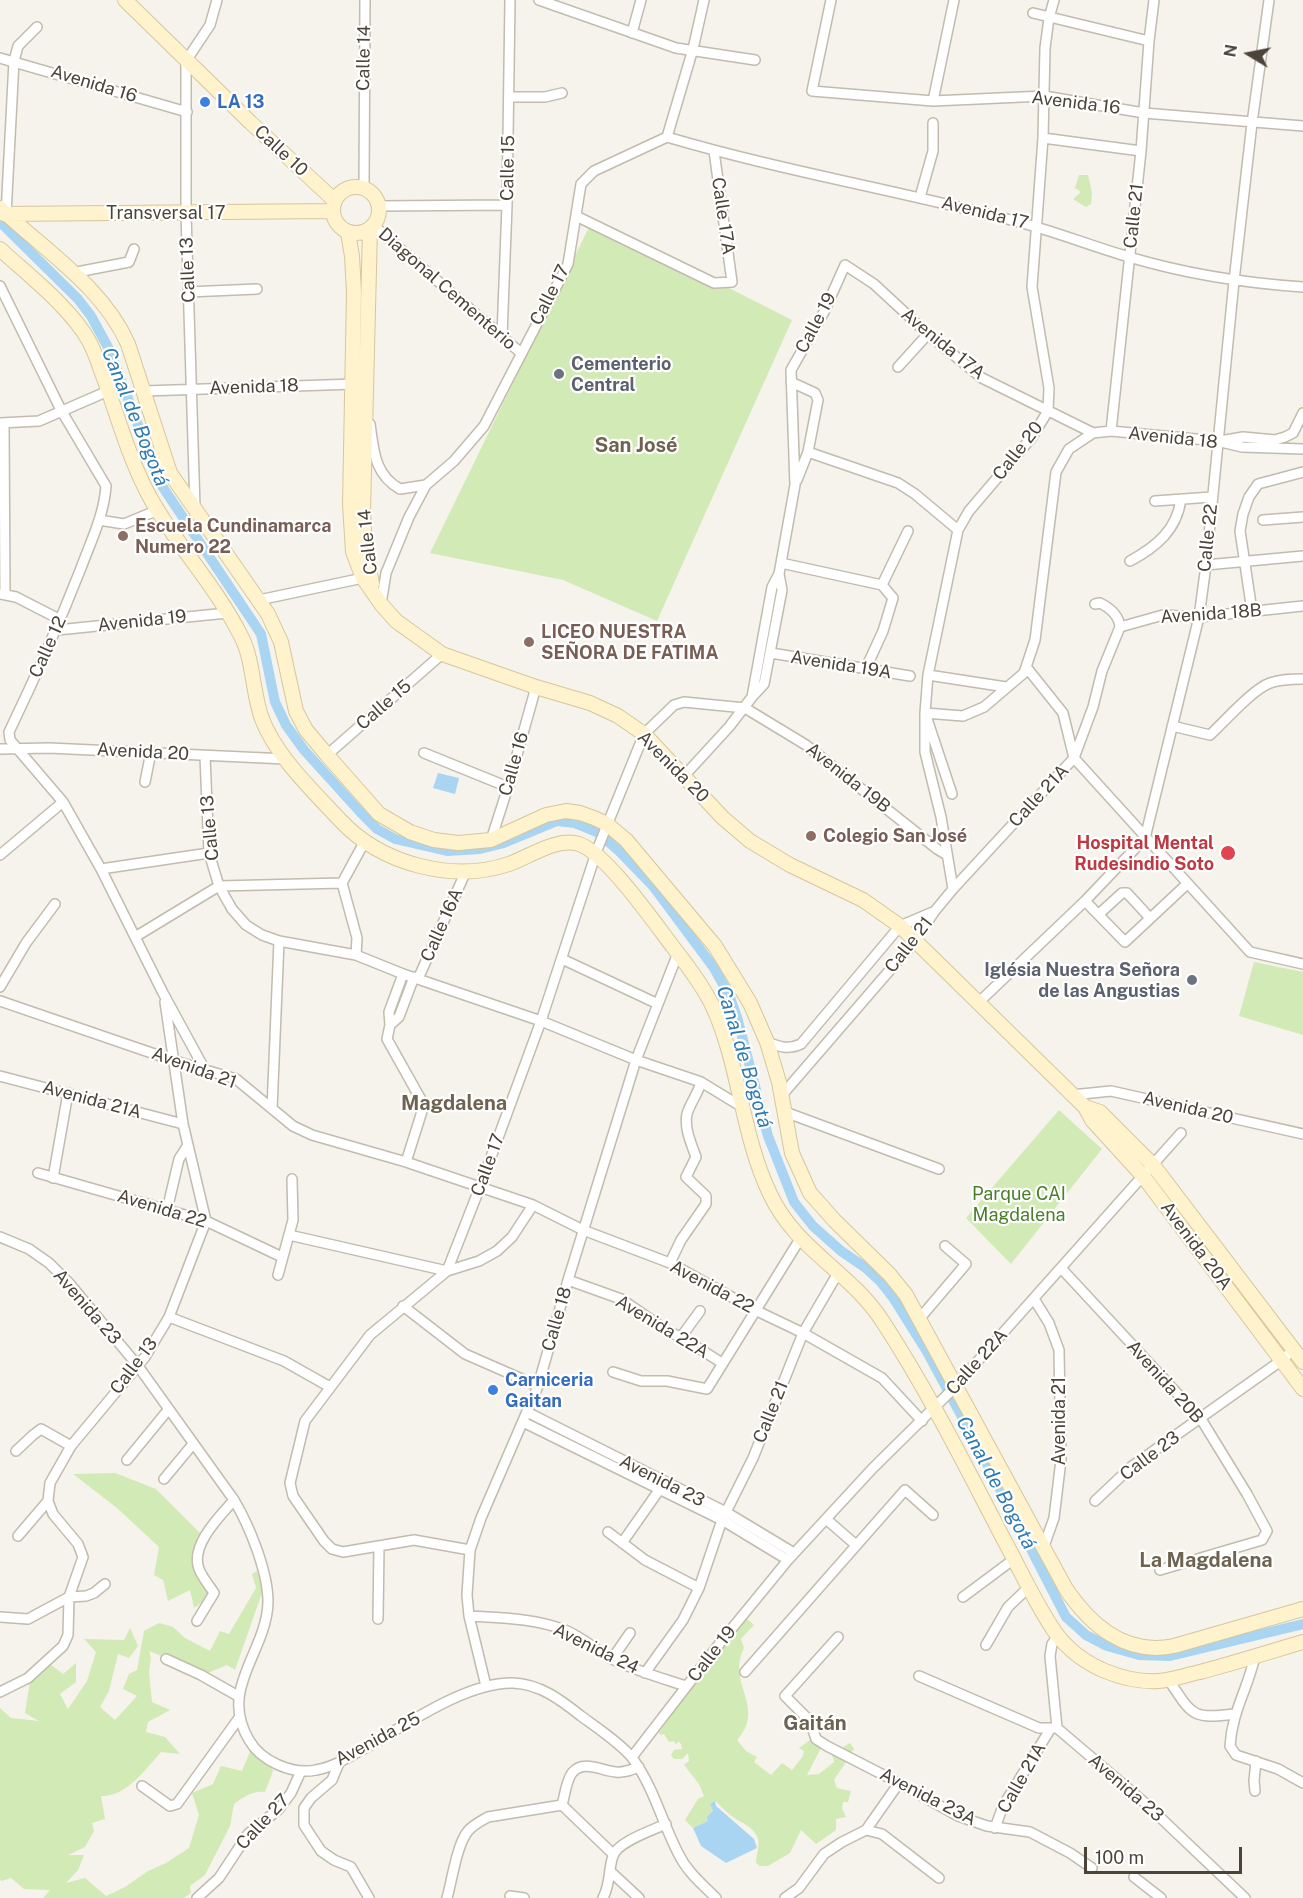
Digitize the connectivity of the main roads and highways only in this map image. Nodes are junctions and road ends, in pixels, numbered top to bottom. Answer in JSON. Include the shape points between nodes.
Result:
{"nodes":[{"id":1,"x":125,"y":0,"type":"edge"},
{"id":2,"x":333,"y":205,"type":"junction"},
{"id":3,"x":2,"y":212,"type":"edge"},
{"id":4,"x":372,"y":227,"type":"junction"},
{"id":5,"x":348,"y":233,"type":"junction"},
{"id":6,"x":0,"y":249,"type":"edge"},
{"id":7,"x":359,"y":383,"type":"junction"},
{"id":8,"x":378,"y":599,"type":"junction"},
{"id":9,"x":900,"y":926,"type":"joint"},
{"id":10,"x":1084,"y":1107,"type":"junction"},
{"id":11,"x":1303,"y":1362,"type":"edge"},
{"id":12,"x":1303,"y":1389,"type":"edge"},
{"id":13,"x":1303,"y":1609,"type":"edge"},
{"id":14,"x":1303,"y":1642,"type":"edge"}],
"edges":[{"from":1,"to":2,"type":"main road","name":"Calle 10"},
{"from":2,"to":3,"type":"main road","name":"Transversal 17","via":[[186,213]]},
{"from":2,"to":4,"type":"main road","via":[[347,188],[364,188],[374,195],[379,206]]},
{"from":2,"to":5,"type":"main road","via":[[334,220]]},
{"from":3,"to":13,"type":"main road","via":[[72,273],[120,326],[170,473],[259,600],[281,642],[296,711],[306,730],[370,806],[395,824],[447,842],[479,843],[558,812],[580,813],[634,848],[715,946],[750,1003],[767,1042],[792,1153],[810,1193],[898,1284],[1072,1598],[1096,1624],[1120,1641],[1161,1649]]},
{"from":4,"to":5,"type":"main road"},
{"from":4,"to":7,"type":"main road","name":"Calle 14"},
{"from":5,"to":7,"type":"main road","name":"Calle 14"},
{"from":6,"to":14,"type":"main road","via":[[81,328],[141,479],[244,643],[258,707],[273,742],[343,823],[388,854],[438,870],[502,867],[565,843],[579,844],[596,851],[678,953],[713,1008],[767,1190],[779,1213],[800,1239],[867,1300],[880,1317],[937,1406],[1014,1559],[1058,1636],[1079,1656],[1110,1673],[1142,1681],[1168,1679]]},
{"from":7,"to":8,"type":"main road","name":"Calle 14","via":[[365,547]]},
{"from":7,"to":8,"type":"main road","name":"Calle 14","via":[[350,504],[353,552],[363,578]]},
{"from":8,"to":9,"type":"main road","name":"Avenida 20","via":[[396,621],[442,654],[618,716],[644,734],[750,841],[863,900]]},
{"from":9,"to":10,"type":"main road","name":"Avenida 20A"},
{"from":10,"to":11,"type":"main road","name":"Avenida 20A","via":[[1100,1112],[1153,1165]]},
{"from":10,"to":12,"type":"main road","name":"Avenida 20A","via":[[1143,1176]]}]}
